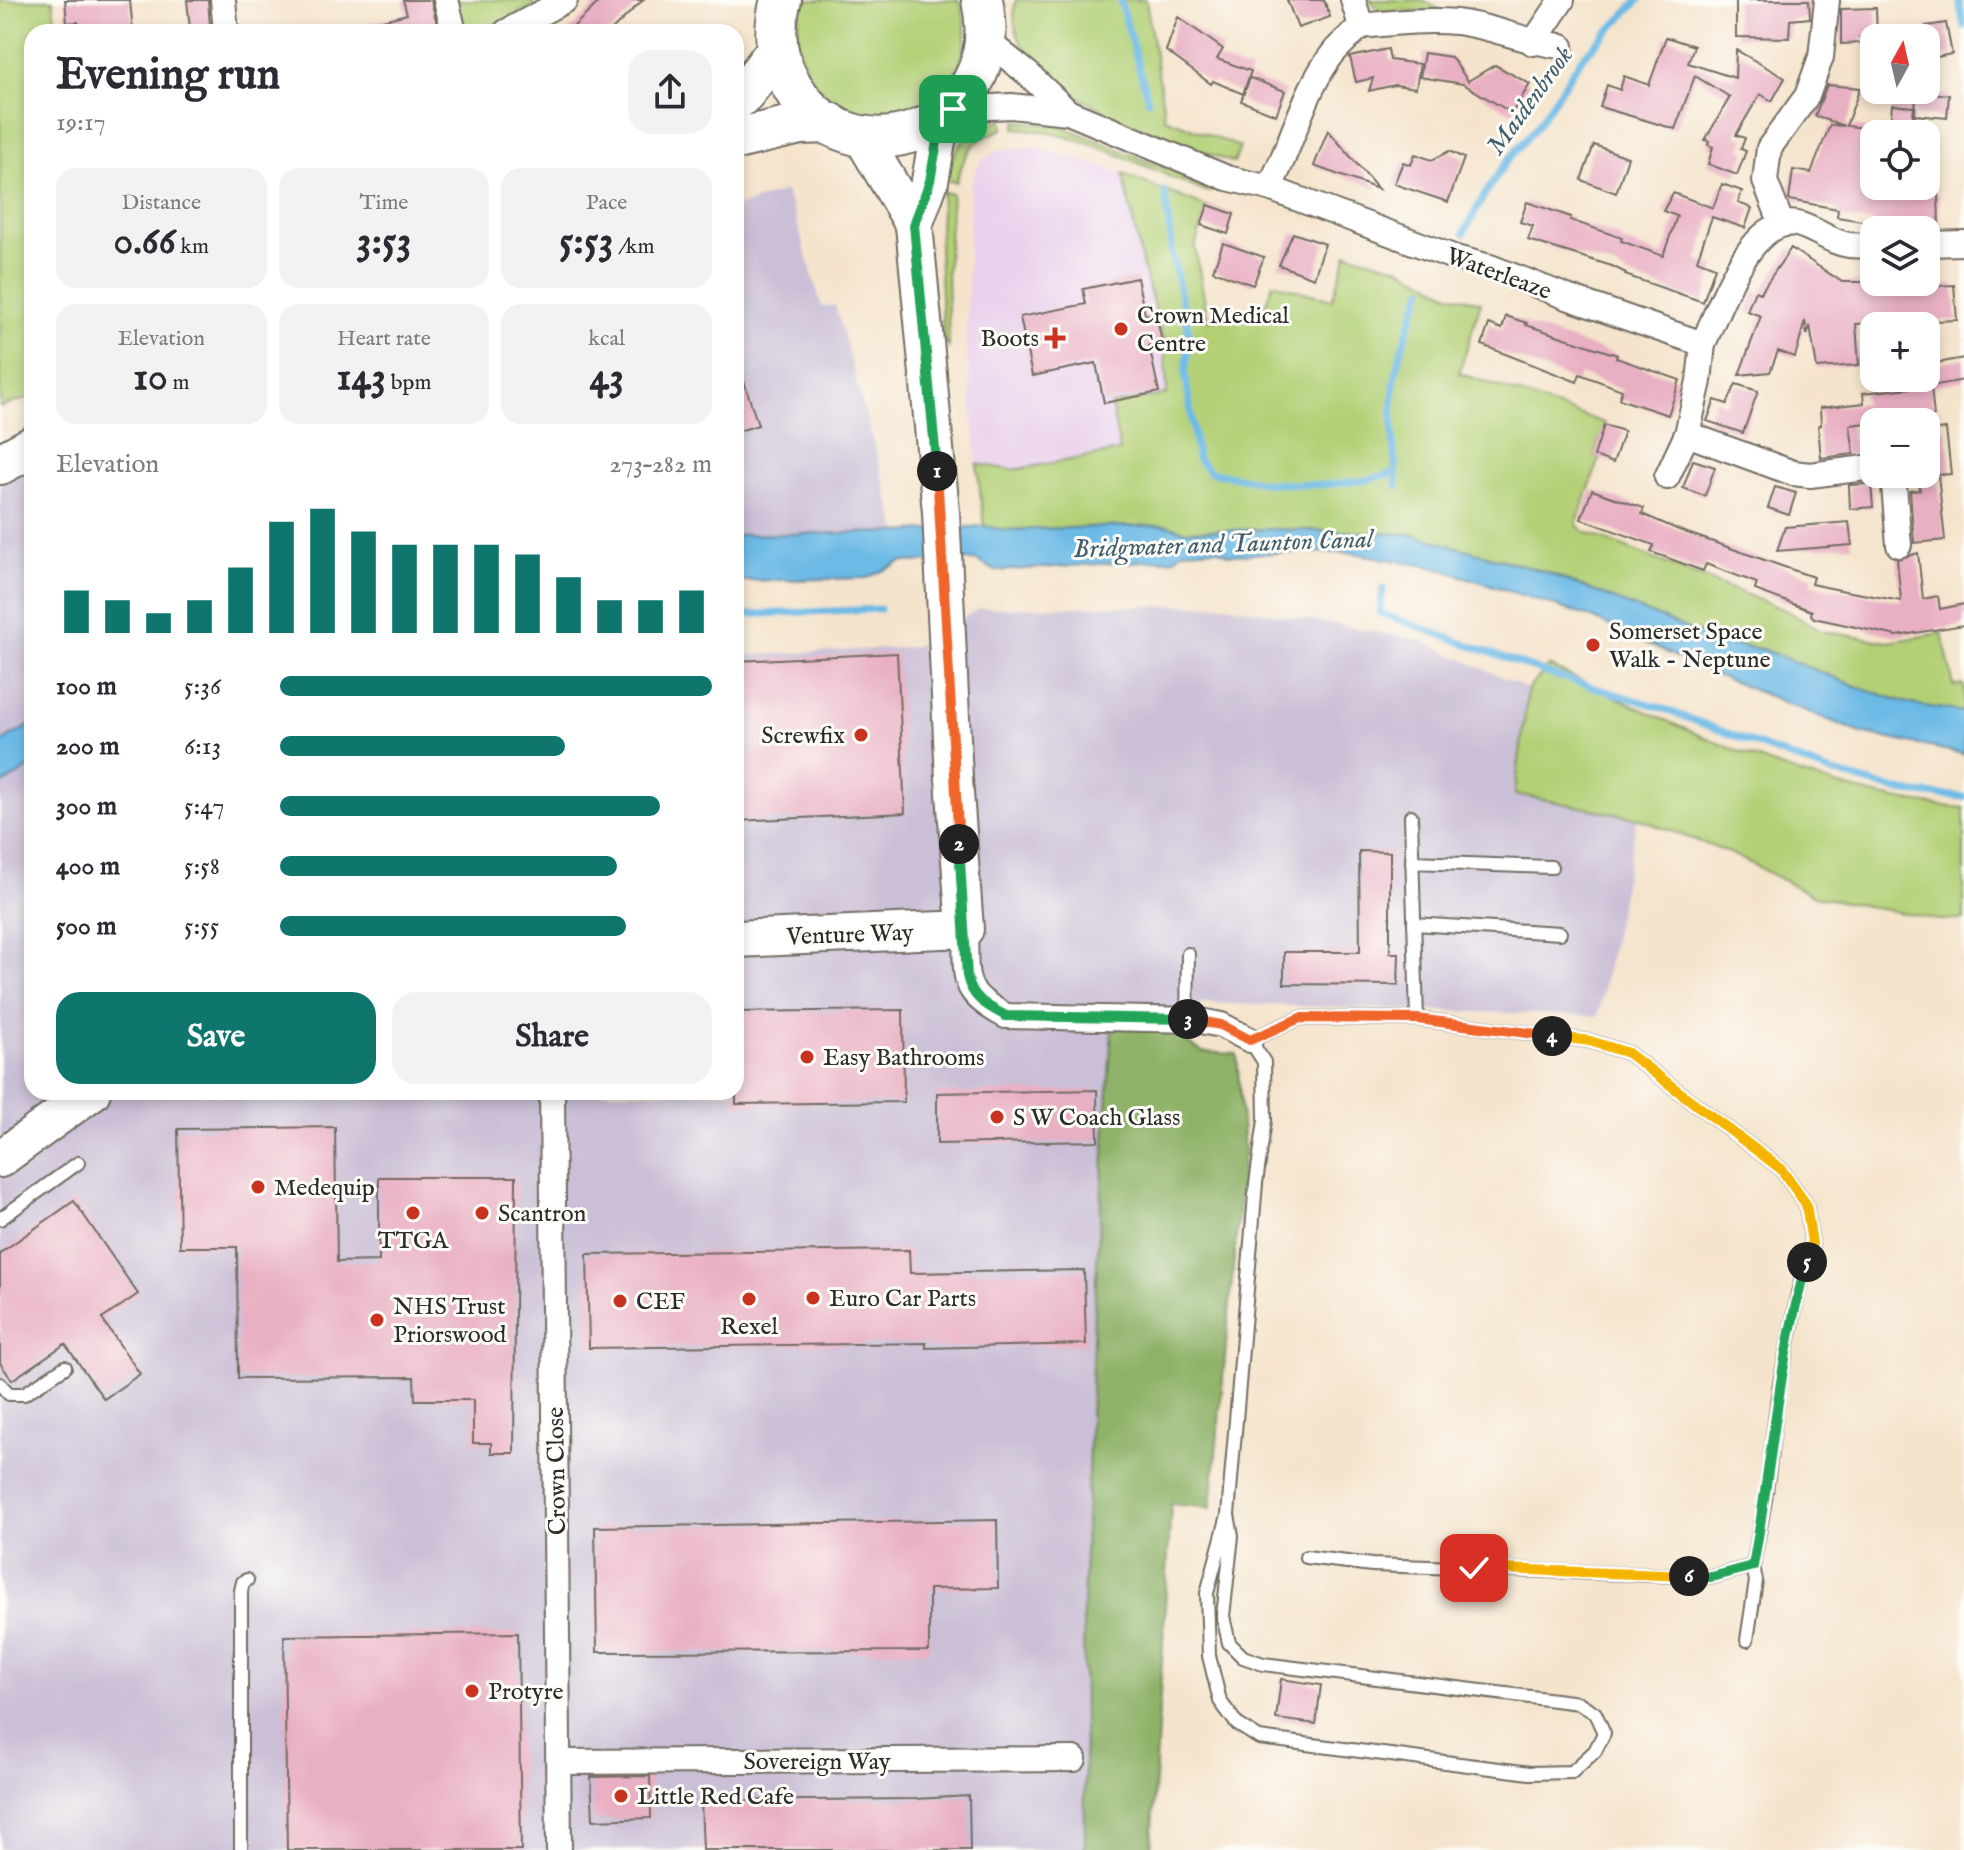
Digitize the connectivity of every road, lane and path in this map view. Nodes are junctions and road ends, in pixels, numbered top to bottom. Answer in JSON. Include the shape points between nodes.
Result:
{"nodes":[{"id":1,"x":223,"y":0,"type":"edge"},
{"id":2,"x":446,"y":0,"type":"edge"},
{"id":3,"x":565,"y":0,"type":"edge"},
{"id":4,"x":781,"y":0,"type":"edge"},
{"id":5,"x":983,"y":0,"type":"edge"},
{"id":6,"x":1353,"y":0,"type":"edge"},
{"id":7,"x":1562,"y":0,"type":"edge"},
{"id":8,"x":1827,"y":0,"type":"edge"},
{"id":9,"x":225,"y":24,"type":"edge"},
{"id":10,"x":452,"y":24,"type":"edge"},
{"id":11,"x":521,"y":24,"type":"edge"},
{"id":12,"x":1361,"y":26,"type":"junction"},
{"id":13,"x":987,"y":41,"type":"junction"},
{"id":14,"x":1533,"y":43,"type":"junction"},
{"id":15,"x":1561,"y":46,"type":"dead end"},
{"id":16,"x":777,"y":50,"type":"junction"},
{"id":17,"x":744,"y":93,"type":"edge"},
{"id":18,"x":1068,"y":112,"type":"junction"},
{"id":19,"x":947,"y":114,"type":"junction"},
{"id":20,"x":845,"y":129,"type":"junction"},
{"id":21,"x":744,"y":137,"type":"edge"},
{"id":22,"x":1269,"y":188,"type":"junction"},
{"id":23,"x":1781,"y":222,"type":"junction"},
{"id":24,"x":914,"y":225,"type":"junction"},
{"id":25,"x":1964,"y":243,"type":"edge"},
{"id":26,"x":1940,"y":244,"type":"edge"},
{"id":27,"x":1860,"y":245,"type":"edge"},
{"id":28,"x":1703,"y":344,"type":"junction"},
{"id":29,"x":1687,"y":434,"type":"junction"},
{"id":30,"x":24,"y":451,"type":"edge"},
{"id":31,"x":0,"y":464,"type":"edge"},
{"id":32,"x":1860,"y":469,"type":"edge"},
{"id":33,"x":1667,"y":477,"type":"dead end"},
{"id":34,"x":1894,"y":488,"type":"edge"},
{"id":35,"x":1899,"y":545,"type":"dead end"},
{"id":36,"x":1411,"y":816,"type":"dead end"},
{"id":37,"x":1412,"y":862,"type":"junction"},
{"id":38,"x":1551,"y":867,"type":"dead end"},
{"id":39,"x":1414,"y":924,"type":"junction"},
{"id":40,"x":965,"y":929,"type":"junction"},
{"id":41,"x":1560,"y":933,"type":"dead end"},
{"id":42,"x":744,"y":939,"type":"edge"},
{"id":43,"x":1188,"y":954,"type":"dead end"},
{"id":44,"x":1187,"y":1019,"type":"junction"},
{"id":45,"x":1417,"y":1019,"type":"junction"},
{"id":46,"x":1250,"y":1040,"type":"junction"},
{"id":47,"x":81,"y":1100,"type":"edge"},
{"id":48,"x":552,"y":1100,"type":"edge"},
{"id":49,"x":0,"y":1159,"type":"edge"},
{"id":50,"x":78,"y":1163,"type":"dead end"},
{"id":51,"x":0,"y":1219,"type":"edge"},
{"id":52,"x":65,"y":1367,"type":"dead end"},
{"id":53,"x":0,"y":1384,"type":"edge"},
{"id":54,"x":1228,"y":1515,"type":"junction"},
{"id":55,"x":1306,"y":1557,"type":"dead end"},
{"id":56,"x":1753,"y":1566,"type":"junction"},
{"id":57,"x":247,"y":1580,"type":"dead end"},
{"id":58,"x":1747,"y":1640,"type":"dead end"},
{"id":59,"x":1074,"y":1759,"type":"dead end"},
{"id":60,"x":559,"y":1762,"type":"junction"},
{"id":61,"x":241,"y":1850,"type":"edge"},
{"id":62,"x":559,"y":1850,"type":"edge"}],
"edges":[{"from":1,"to":9,"type":"street"},
{"from":2,"to":10,"type":"street"},
{"from":3,"to":11,"type":"street"},
{"from":4,"to":16,"type":"main road"},
{"from":5,"to":13,"type":"main road"},
{"from":6,"to":12,"type":"street"},
{"from":7,"to":14,"type":"street"},
{"from":8,"to":23,"type":"street","via":[[1821,57],[1807,96],[1769,148],[1765,181]]},
{"from":12,"to":14,"type":"street","via":[[1455,22]]},
{"from":12,"to":22,"type":"street","via":[[1333,53]]},
{"from":13,"to":18,"type":"street","name":"Waterleaze"},
{"from":13,"to":19,"type":"main road","via":[[976,78]]},
{"from":14,"to":15,"type":"street"},
{"from":16,"to":17,"type":"main road"},
{"from":16,"to":20,"type":"main road","via":[[795,93],[811,110]]},
{"from":18,"to":19,"type":"street","name":"Waterleaze","via":[[1011,106]]},
{"from":18,"to":22,"type":"street","name":"Waterleaze","via":[[1227,178]]},
{"from":19,"to":20,"type":"main road","via":[[903,135]]},
{"from":19,"to":24,"type":"street"},
{"from":20,"to":21,"type":"main road","via":[[800,124]]},
{"from":20,"to":24,"type":"street"},
{"from":22,"to":28,"type":"street","name":"Waterleaze"},
{"from":23,"to":27,"type":"street"},
{"from":23,"to":28,"type":"street","via":[[1761,235],[1737,270]]},
{"from":24,"to":40,"type":"street","via":[[941,512]]},
{"from":25,"to":26,"type":"street"},
{"from":28,"to":29,"type":"street"},
{"from":29,"to":32,"type":"street","via":[[1793,473]]},
{"from":29,"to":33,"type":"street"},
{"from":30,"to":31,"type":"main road"},
{"from":34,"to":35,"type":"street"},
{"from":36,"to":37,"type":"lane"},
{"from":37,"to":38,"type":"lane"},
{"from":37,"to":39,"type":"lane"},
{"from":39,"to":41,"type":"lane"},
{"from":39,"to":45,"type":"lane"},
{"from":40,"to":42,"type":"street","name":"Venture Way"},
{"from":40,"to":44,"type":"street","via":[[969,986],[980,1002],[1006,1016]]},
{"from":43,"to":44,"type":"lane"},
{"from":44,"to":46,"type":"street","via":[[1221,1025]]},
{"from":45,"to":46,"type":"lane","via":[[1300,1018]]},
{"from":45,"to":56,"type":"lane","via":[[1590,1041],[1628,1053],[1781,1169],[1806,1204],[1812,1243],[1779,1389]]},
{"from":46,"to":54,"type":"lane","via":[[1264,1062],[1265,1120]]},
{"from":47,"to":49,"type":"street"},
{"from":48,"to":60,"type":"street","name":"Crown Close"},
{"from":50,"to":51,"type":"lane"},
{"from":52,"to":53,"type":"lane","via":[[24,1394],[9,1394]]},
{"from":54,"to":54,"type":"lane","via":[[1232,1536],[1223,1616],[1229,1643],[1243,1657],[1263,1664],[1579,1703],[1595,1713],[1604,1733],[1595,1751],[1572,1772],[1530,1773],[1259,1738],[1237,1724],[1220,1701],[1209,1656],[1207,1593]]},
{"from":55,"to":56,"type":"lane","via":[[1372,1565],[1712,1577]]},
{"from":56,"to":58,"type":"lane","via":[[1756,1581]]},
{"from":57,"to":61,"type":"lane","via":[[241,1591]]},
{"from":59,"to":60,"type":"street","name":"Sovereign Way"},
{"from":60,"to":62,"type":"street","name":"Crown Close"}]}
